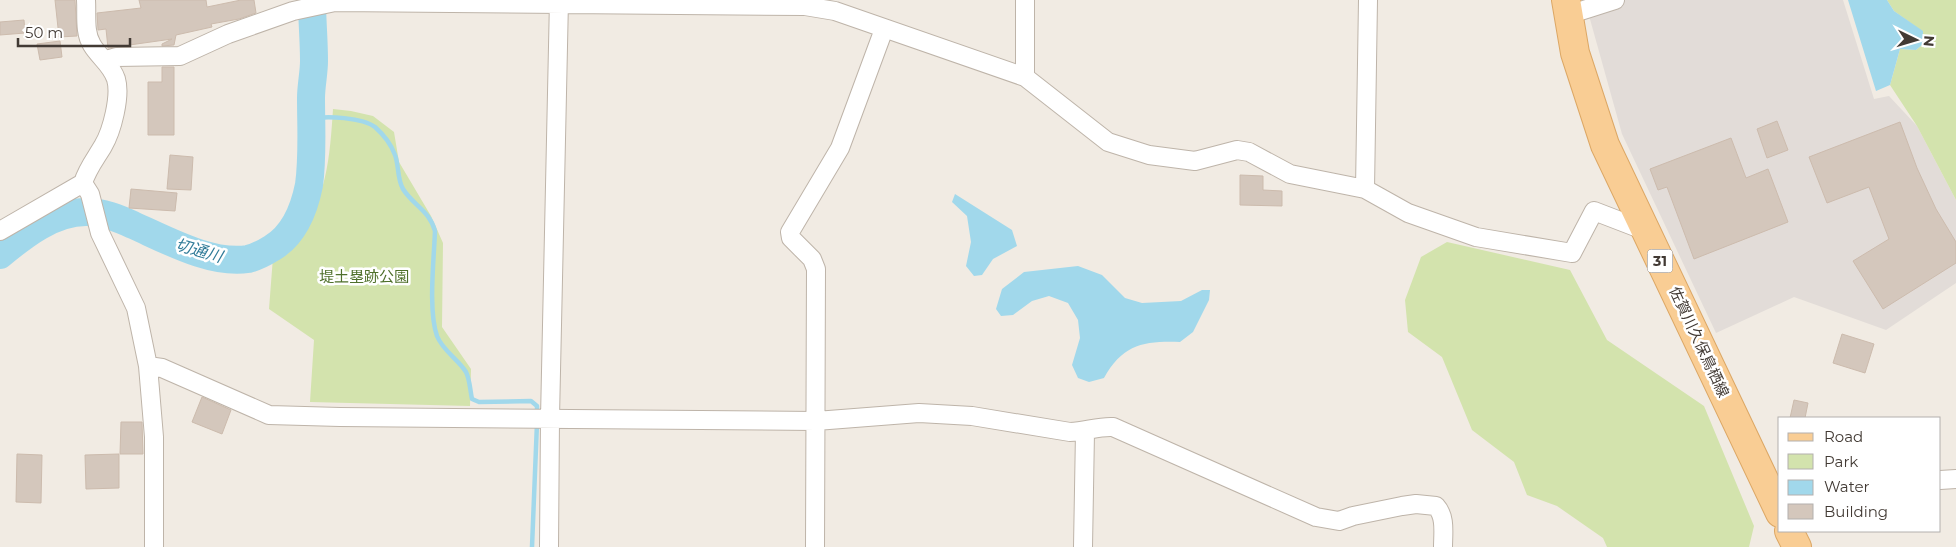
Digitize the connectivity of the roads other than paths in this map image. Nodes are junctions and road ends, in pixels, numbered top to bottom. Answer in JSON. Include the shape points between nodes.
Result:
{"nodes":[{"id":1,"x":86,"y":0,"type":"edge"},
{"id":2,"x":1026,"y":0,"type":"edge"},
{"id":3,"x":1368,"y":0,"type":"edge"},
{"id":4,"x":1615,"y":0,"type":"edge"},
{"id":5,"x":559,"y":2,"type":"edge"},
{"id":6,"x":1567,"y":8,"type":"edge"},
{"id":7,"x":884,"y":29,"type":"junction"},
{"id":8,"x":106,"y":60,"type":"junction"},
{"id":9,"x":1025,"y":78,"type":"junction"},
{"id":10,"x":86,"y":188,"type":"junction"},
{"id":11,"x":1365,"y":189,"type":"junction"},
{"id":12,"x":0,"y":231,"type":"edge"},
{"id":13,"x":1646,"y":231,"type":"junction"},
{"id":14,"x":148,"y":366,"type":"junction"},
{"id":15,"x":550,"y":418,"type":"junction"},
{"id":16,"x":816,"y":421,"type":"junction"},
{"id":17,"x":1085,"y":432,"type":"junction"},
{"id":18,"x":1956,"y":479,"type":"edge"},
{"id":19,"x":1941,"y":480,"type":"edge"},
{"id":20,"x":1778,"y":506,"type":"edge"},
{"id":21,"x":1790,"y":532,"type":"edge"},
{"id":22,"x":154,"y":547,"type":"edge"},
{"id":23,"x":549,"y":547,"type":"edge"},
{"id":24,"x":815,"y":547,"type":"edge"},
{"id":25,"x":1083,"y":547,"type":"edge"},
{"id":26,"x":1443,"y":547,"type":"edge"},
{"id":27,"x":1797,"y":547,"type":"edge"}],
"edges":[{"from":1,"to":8,"type":"street","via":[[87,35]]},
{"from":2,"to":9,"type":"street"},
{"from":3,"to":11,"type":"street"},
{"from":4,"to":6,"type":"street"},
{"from":5,"to":7,"type":"street","via":[[805,6],[835,11]]},
{"from":5,"to":8,"type":"street","via":[[335,2],[293,11],[228,34],[180,56]]},
{"from":5,"to":15,"type":"street"},
{"from":6,"to":13,"type":"main road","name":"佐賀川久保鳥栖線","number":"31","via":[[1575,53],[1606,145]]},
{"from":7,"to":9,"type":"street"},
{"from":7,"to":16,"type":"street","via":[[840,148],[790,232],[791,238],[812,259],[816,269]]},
{"from":8,"to":10,"type":"street","via":[[116,80],[117,105],[104,144],[85,174]]},
{"from":9,"to":11,"type":"street","via":[[1108,142],[1149,156],[1194,160],[1237,150],[1249,152],[1290,174]]},
{"from":10,"to":12,"type":"street"},
{"from":10,"to":14,"type":"street","via":[[100,233],[136,308]]},
{"from":11,"to":13,"type":"street","via":[[1408,213],[1476,237],[1572,253],[1594,211]]},
{"from":13,"to":20,"type":"main road","name":"佐賀川久保鳥栖線","number":"31"},
{"from":14,"to":15,"type":"street","via":[[162,368],[269,415]]},
{"from":14,"to":22,"type":"street","via":[[154,437]]},
{"from":15,"to":16,"type":"street"},
{"from":15,"to":23,"type":"street"},
{"from":16,"to":17,"type":"street","via":[[945,414]]},
{"from":16,"to":24,"type":"street"},
{"from":17,"to":25,"type":"street"},
{"from":17,"to":26,"type":"street","via":[[1100,426],[1113,428],[1316,517],[1339,521],[1402,506],[1436,506],[1443,519]]},
{"from":18,"to":19,"type":"street"},
{"from":21,"to":27,"type":"main road"}]}
